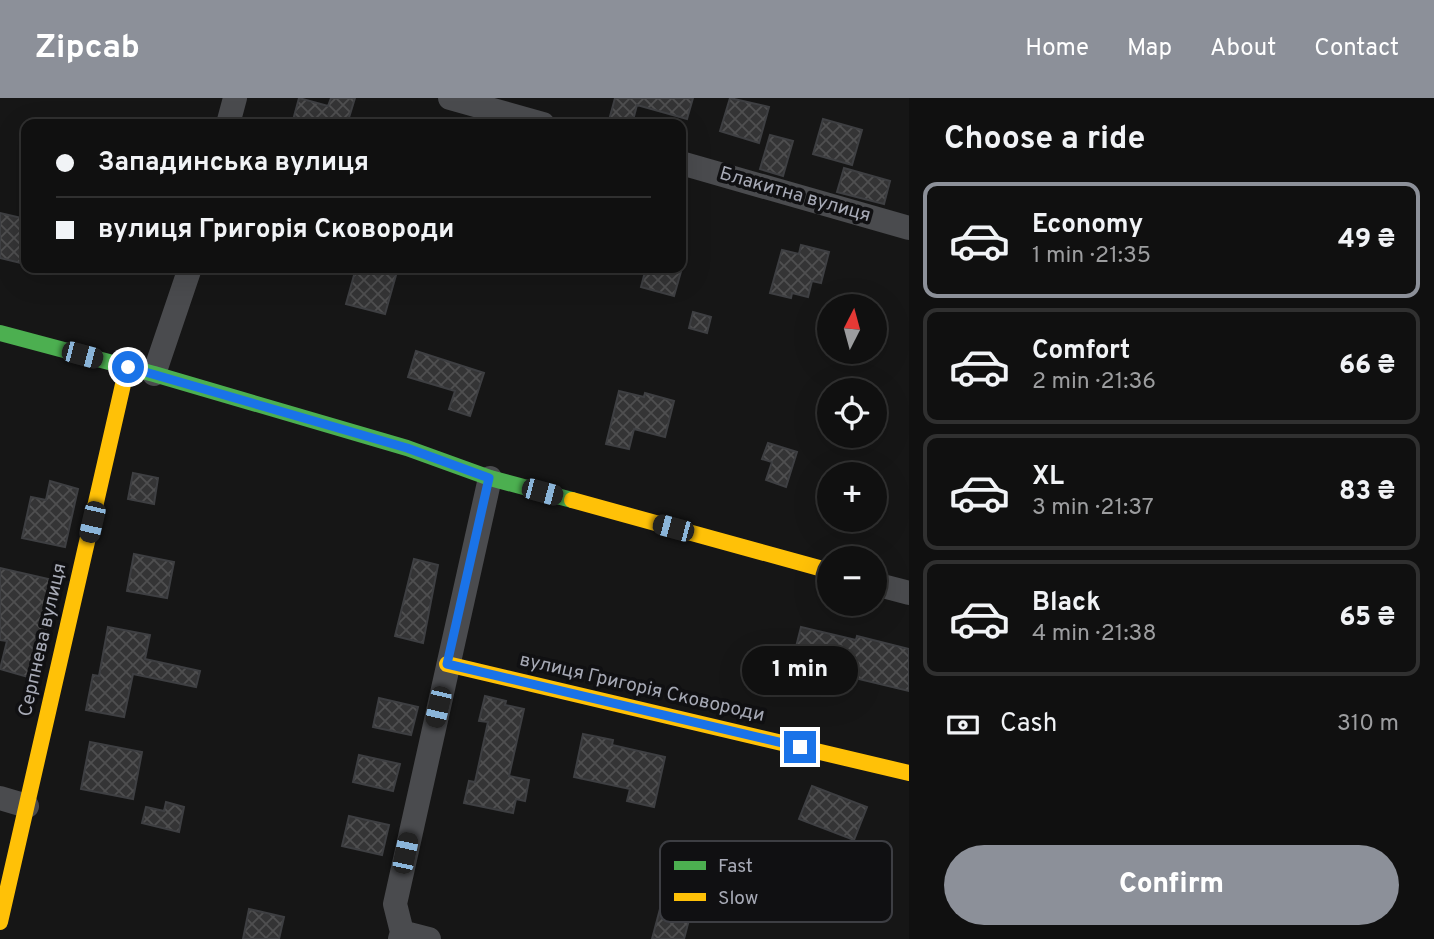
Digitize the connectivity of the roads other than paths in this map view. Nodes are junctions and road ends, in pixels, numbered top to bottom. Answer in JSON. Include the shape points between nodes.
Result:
{"nodes":[{"id":1,"x":235,"y":98,"type":"edge"},
{"id":2,"x":450,"y":98,"type":"edge"},
{"id":3,"x":229,"y":119,"type":"edge"},
{"id":4,"x":525,"y":119,"type":"edge"},
{"id":5,"x":686,"y":164,"type":"edge"},
{"id":6,"x":909,"y":228,"type":"edge"},
{"id":7,"x":188,"y":273,"type":"edge"},
{"id":8,"x":0,"y":333,"type":"edge"},
{"id":9,"x":128,"y":367,"type":"junction"},
{"id":10,"x":155,"y":374,"type":"junction"},
{"id":11,"x":489,"y":478,"type":"junction"},
{"id":12,"x":817,"y":567,"type":"edge"},
{"id":13,"x":887,"y":587,"type":"edge"},
{"id":14,"x":909,"y":593,"type":"edge"},
{"id":15,"x":447,"y":664,"type":"junction"},
{"id":16,"x":909,"y":773,"type":"edge"},
{"id":17,"x":0,"y":799,"type":"edge"},
{"id":18,"x":27,"y":806,"type":"junction"},
{"id":19,"x":0,"y":922,"type":"edge"},
{"id":20,"x":401,"y":936,"type":"edge"},
{"id":21,"x":429,"y":939,"type":"edge"}],
"edges":[{"from":1,"to":3,"type":"street"},
{"from":2,"to":4,"type":"street"},
{"from":5,"to":6,"type":"street","name":"Блакитна вулиця"},
{"from":7,"to":10,"type":"street"},
{"from":8,"to":9,"type":"street"},
{"from":9,"to":10,"type":"street"},
{"from":9,"to":18,"type":"street","name":"Серпнева вулиця"},
{"from":10,"to":11,"type":"street","via":[[407,448]]},
{"from":11,"to":12,"type":"street"},
{"from":11,"to":15,"type":"street"},
{"from":13,"to":14,"type":"street"},
{"from":15,"to":16,"type":"street","name":"вулиця Григорія Сковороди"},
{"from":15,"to":20,"type":"street","via":[[395,904]]},
{"from":17,"to":18,"type":"street"},
{"from":18,"to":19,"type":"street","name":"Серпнева вулиця"},
{"from":20,"to":21,"type":"street"}]}
